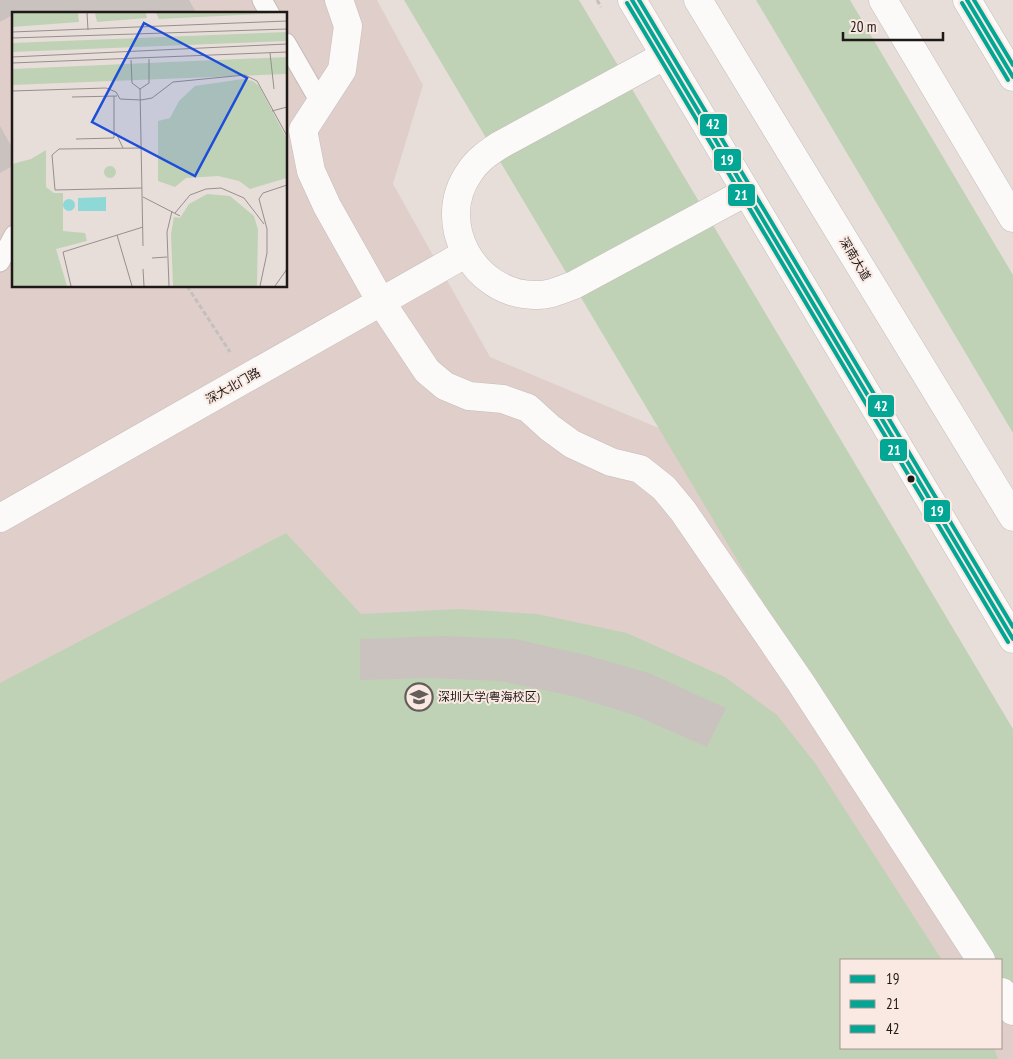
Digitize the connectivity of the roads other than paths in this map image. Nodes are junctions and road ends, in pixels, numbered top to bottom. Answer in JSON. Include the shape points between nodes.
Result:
{"nodes":[{"id":1,"x":262,"y":0,"type":"edge"},
{"id":2,"x":339,"y":0,"type":"edge"},
{"id":3,"x":632,"y":0,"type":"edge"},
{"id":4,"x":698,"y":0,"type":"edge"},
{"id":5,"x":884,"y":0,"type":"edge"},
{"id":6,"x":967,"y":0,"type":"edge"},
{"id":7,"x":269,"y":12,"type":"edge"},
{"id":8,"x":288,"y":51,"type":"edge"},
{"id":9,"x":664,"y":56,"type":"junction"},
{"id":10,"x":294,"y":76,"type":"edge"},
{"id":11,"x":1013,"y":77,"type":"edge"},
{"id":12,"x":320,"y":102,"type":"junction"},
{"id":13,"x":746,"y":192,"type":"junction"},
{"id":14,"x":1013,"y":218,"type":"edge"},
{"id":15,"x":12,"y":231,"type":"edge"},
{"id":16,"x":0,"y":238,"type":"edge"},
{"id":17,"x":12,"y":239,"type":"edge"},
{"id":18,"x":466,"y":254,"type":"junction"},
{"id":19,"x":0,"y":262,"type":"edge"},
{"id":20,"x":381,"y":302,"type":"junction"},
{"id":21,"x":1,"y":516,"type":"edge"},
{"id":22,"x":1013,"y":517,"type":"edge"},
{"id":23,"x":1013,"y":639,"type":"edge"},
{"id":24,"x":980,"y":959,"type":"edge"},
{"id":25,"x":1003,"y":994,"type":"edge"},
{"id":26,"x":1013,"y":1011,"type":"edge"}],
"edges":[{"from":1,"to":7,"type":"lane"},
{"from":2,"to":12,"type":"street","via":[[348,26],[342,70]]},
{"from":3,"to":9,"type":"street"},
{"from":4,"to":22,"type":"street","name":"深南大道"},
{"from":5,"to":14,"type":"street"},
{"from":6,"to":11,"type":"street"},
{"from":8,"to":10,"type":"lane"},
{"from":9,"to":13,"type":"street"},
{"from":9,"to":18,"type":"street","via":[[500,144],[480,158],[459,192],[456,213],[458,235]]},
{"from":10,"to":12,"type":"lane"},
{"from":12,"to":20,"type":"street","via":[[303,130],[311,171]]},
{"from":13,"to":18,"type":"street","via":[[555,293],[534,296],[511,292],[479,272]]},
{"from":13,"to":23,"type":"street"},
{"from":15,"to":16,"type":"lane"},
{"from":17,"to":19,"type":"lane"},
{"from":18,"to":20,"type":"street","name":"深大北门路"},
{"from":20,"to":21,"type":"street","name":"深大北门路"},
{"from":20,"to":24,"type":"street","via":[[427,371],[445,386],[469,396],[503,399],[528,408],[572,444],[611,462],[640,470],[664,488],[801,683]]},
{"from":25,"to":26,"type":"street"}]}
